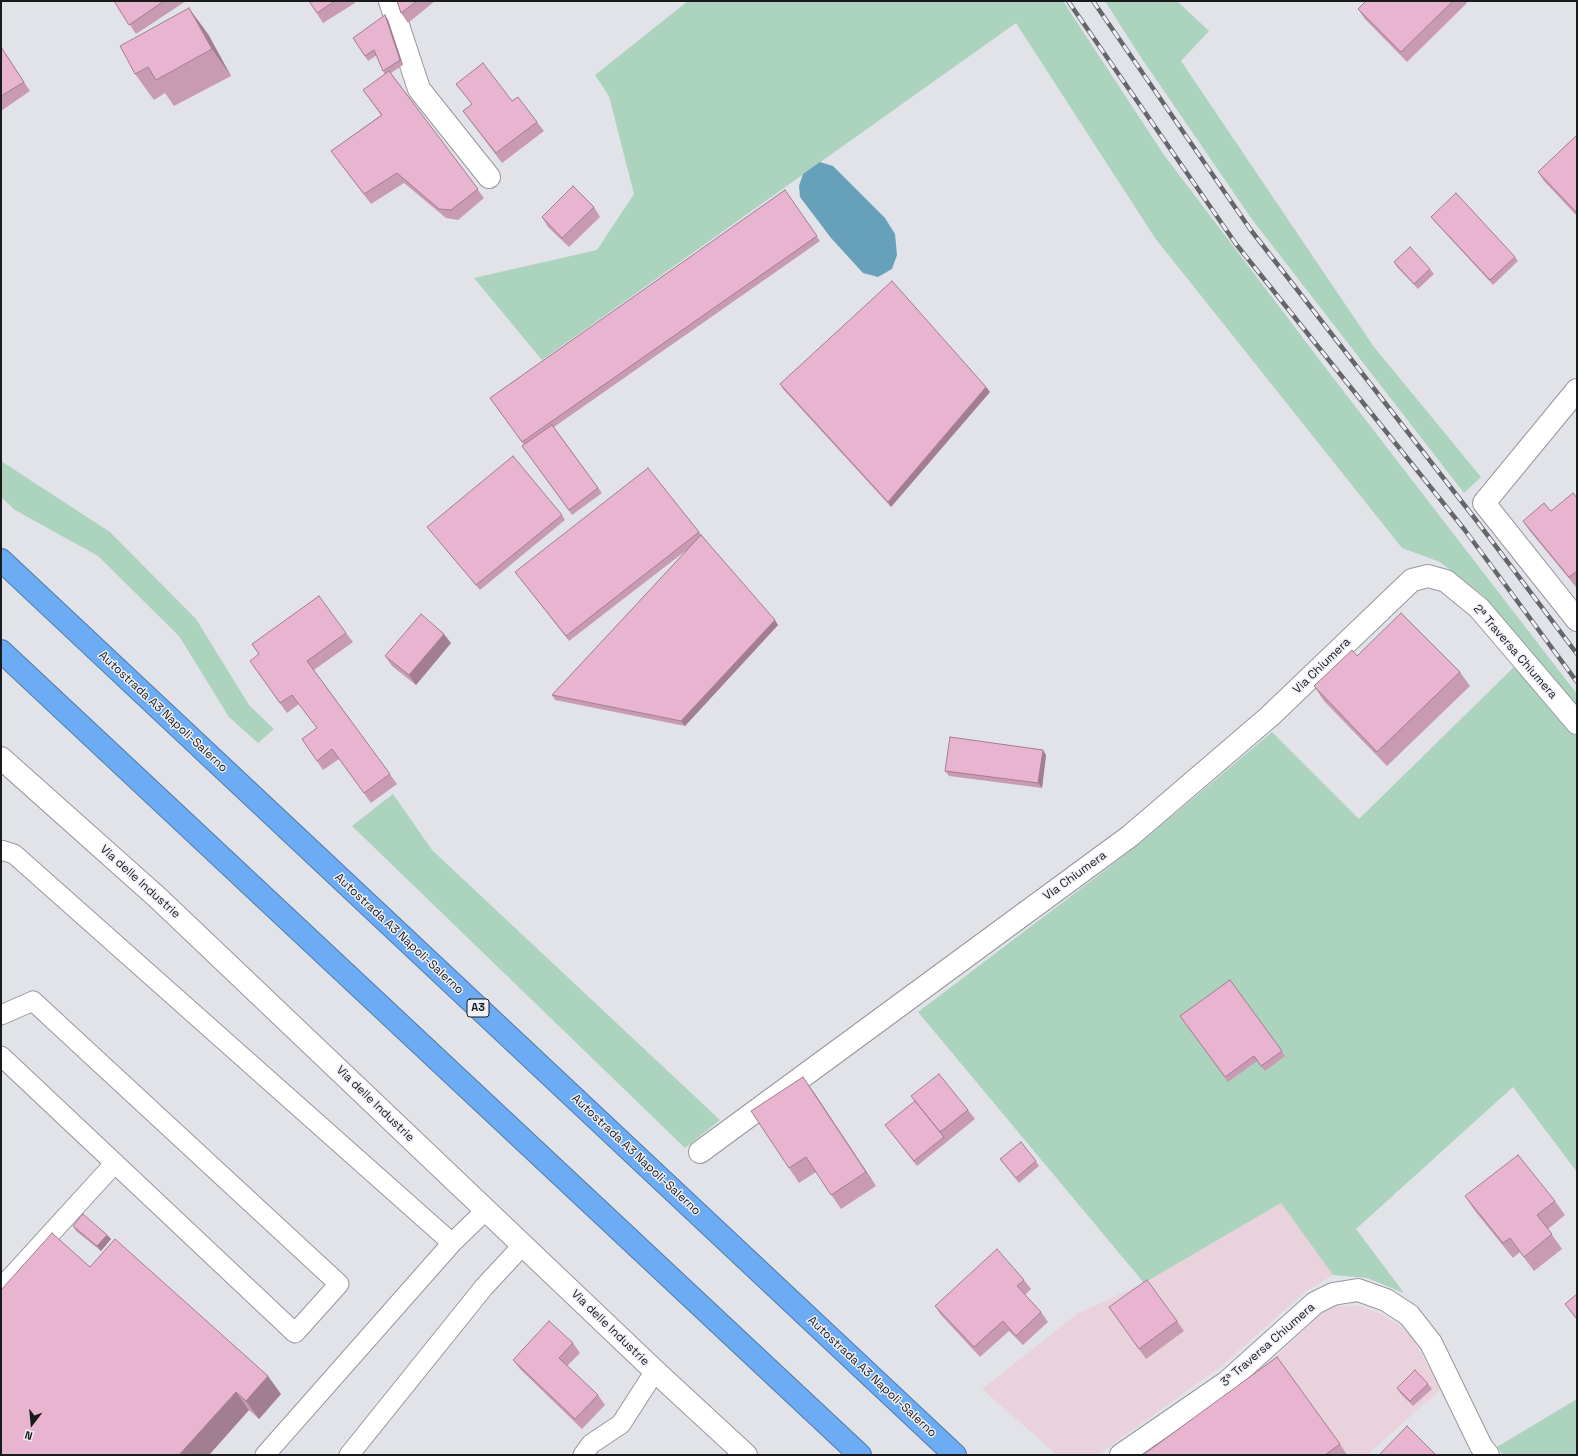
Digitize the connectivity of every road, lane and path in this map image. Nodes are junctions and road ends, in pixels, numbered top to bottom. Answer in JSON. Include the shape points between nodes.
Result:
{"nodes":[{"id":1,"x":390,"y":1,"type":"edge"},
{"id":2,"x":488,"y":177,"type":"dead end"},
{"id":3,"x":1577,"y":390,"type":"edge"},
{"id":4,"x":1,"y":560,"type":"edge"},
{"id":5,"x":1428,"y":576,"type":"joint"},
{"id":6,"x":1577,"y":620,"type":"edge"},
{"id":7,"x":1,"y":651,"type":"edge"},
{"id":8,"x":1577,"y":723,"type":"edge"},
{"id":9,"x":1,"y":758,"type":"edge"},
{"id":10,"x":1,"y":850,"type":"edge"},
{"id":11,"x":1,"y":1015,"type":"edge"},
{"id":12,"x":1,"y":1056,"type":"edge"},
{"id":13,"x":700,"y":1152,"type":"dead end"},
{"id":14,"x":115,"y":1164,"type":"junction"},
{"id":15,"x":486,"y":1210,"type":"junction"},
{"id":16,"x":452,"y":1243,"type":"junction"},
{"id":17,"x":523,"y":1245,"type":"junction"},
{"id":18,"x":1,"y":1288,"type":"edge"},
{"id":19,"x":655,"y":1371,"type":"junction"},
{"id":20,"x":265,"y":1455,"type":"edge"},
{"id":21,"x":349,"y":1455,"type":"edge"},
{"id":22,"x":583,"y":1455,"type":"edge"},
{"id":23,"x":746,"y":1455,"type":"edge"},
{"id":24,"x":860,"y":1455,"type":"edge"},
{"id":25,"x":955,"y":1455,"type":"edge"},
{"id":26,"x":1121,"y":1455,"type":"edge"},
{"id":27,"x":1488,"y":1455,"type":"edge"}],
"edges":[{"from":1,"to":2,"type":"street","via":[[420,89]]},
{"from":3,"to":6,"type":"street","via":[[1484,503]]},
{"from":4,"to":25,"type":"highway","name":"Autostrada A3 Napoli-Salerno","number":"A3"},
{"from":5,"to":8,"type":"street","name":"2ª Traversa Chiumera","via":[[1446,581],[1479,608]]},
{"from":5,"to":13,"type":"street","name":"Via Chiumera","via":[[1412,580],[1270,716],[1130,836]]},
{"from":7,"to":24,"type":"highway"},
{"from":9,"to":15,"type":"street","name":"Via delle Industrie","via":[[158,898]]},
{"from":10,"to":16,"type":"lane","via":[[14,854]]},
{"from":11,"to":14,"type":"lane","via":[[33,1001],[339,1284],[295,1333]]},
{"from":12,"to":14,"type":"lane"},
{"from":14,"to":18,"type":"lane"},
{"from":15,"to":16,"type":"lane"},
{"from":15,"to":17,"type":"street","name":"Via delle Industrie"},
{"from":16,"to":20,"type":"lane"},
{"from":17,"to":19,"type":"street","name":"Via delle Industrie"},
{"from":17,"to":21,"type":"lane","via":[[484,1287]]},
{"from":19,"to":22,"type":"lane","via":[[621,1424],[591,1444]]},
{"from":19,"to":23,"type":"street","name":"Via delle Industrie"},
{"from":26,"to":27,"type":"street","name":"3ª Traversa Chiumera","via":[[1227,1382],[1315,1303],[1333,1294],[1358,1290],[1386,1300],[1409,1315],[1431,1343],[1481,1446]]}]}
